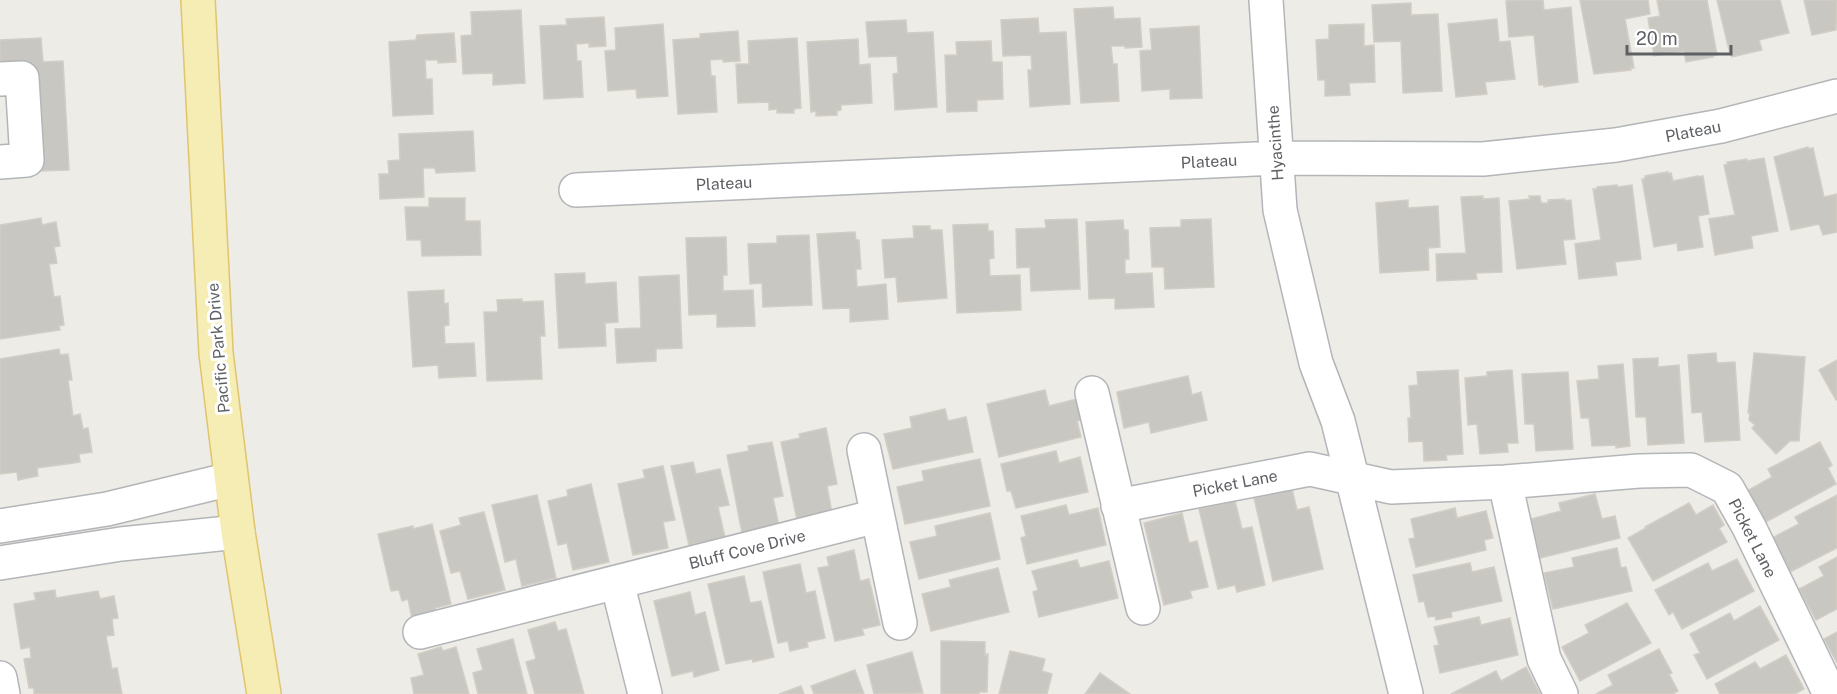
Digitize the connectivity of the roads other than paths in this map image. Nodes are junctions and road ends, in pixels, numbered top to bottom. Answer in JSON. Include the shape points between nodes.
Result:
{"nodes":[{"id":1,"x":198,"y":0,"type":"edge"},
{"id":2,"x":1266,"y":0,"type":"edge"},
{"id":3,"x":0,"y":79,"type":"edge"},
{"id":4,"x":1837,"y":96,"type":"edge"},
{"id":5,"x":1276,"y":158,"type":"junction"},
{"id":6,"x":0,"y":162,"type":"edge"},
{"id":7,"x":576,"y":190,"type":"dead end"},
{"id":8,"x":1092,"y":393,"type":"dead end"},
{"id":9,"x":864,"y":450,"type":"dead end"},
{"id":10,"x":1352,"y":478,"type":"junction"},
{"id":11,"x":231,"y":479,"type":"junction"},
{"id":12,"x":1505,"y":482,"type":"junction"},
{"id":13,"x":1119,"y":506,"type":"junction"},
{"id":14,"x":877,"y":516,"type":"junction"},
{"id":15,"x":0,"y":526,"type":"edge"},
{"id":16,"x":238,"y":532,"type":"junction"},
{"id":17,"x":0,"y":563,"type":"edge"},
{"id":18,"x":617,"y":582,"type":"junction"},
{"id":19,"x":1143,"y":609,"type":"dead end"},
{"id":20,"x":900,"y":623,"type":"dead end"},
{"id":21,"x":420,"y":632,"type":"dead end"},
{"id":22,"x":0,"y":678,"type":"edge"},
{"id":23,"x":3,"y":694,"type":"edge"},
{"id":24,"x":264,"y":694,"type":"edge"},
{"id":25,"x":645,"y":694,"type":"edge"},
{"id":26,"x":1406,"y":694,"type":"edge"},
{"id":27,"x":1561,"y":694,"type":"edge"},
{"id":28,"x":1830,"y":694,"type":"edge"}],
"edges":[{"from":1,"to":11,"type":"main road","name":"Pacific Park Drive","via":[[216,353]]},
{"from":2,"to":5,"type":"street","name":"Hyacinthe"},
{"from":3,"to":6,"type":"street","via":[[22,78],[27,160]]},
{"from":4,"to":5,"type":"street","name":"Plateau","via":[[1721,126],[1617,145],[1483,159]]},
{"from":5,"to":7,"type":"street","name":"Plateau"},
{"from":5,"to":10,"type":"street","name":"Hyacinthe","via":[[1280,210],[1297,285],[1316,363],[1338,421]]},
{"from":8,"to":13,"type":"street"},
{"from":9,"to":14,"type":"street"},
{"from":10,"to":12,"type":"street","name":"Picket Lane","via":[[1391,487]]},
{"from":10,"to":13,"type":"street","name":"Picket Lane","via":[[1310,469]]},
{"from":10,"to":26,"type":"street"},
{"from":11,"to":15,"type":"street","via":[[107,509]]},
{"from":11,"to":16,"type":"main road","name":"Pacific Park Drive"},
{"from":12,"to":27,"type":"street","via":[[1544,659]]},
{"from":12,"to":28,"type":"street","name":"Picket Lane","via":[[1691,470],[1727,488]]},
{"from":13,"to":19,"type":"street"},
{"from":14,"to":18,"type":"street","name":"Bluff Cove Drive"},
{"from":14,"to":20,"type":"street"},
{"from":16,"to":17,"type":"street","via":[[121,544]]},
{"from":16,"to":24,"type":"main road","name":"Pacific Park Drive"},
{"from":18,"to":21,"type":"street","name":"Bluff Cove Drive"},
{"from":18,"to":25,"type":"street"},
{"from":22,"to":23,"type":"street"}]}
